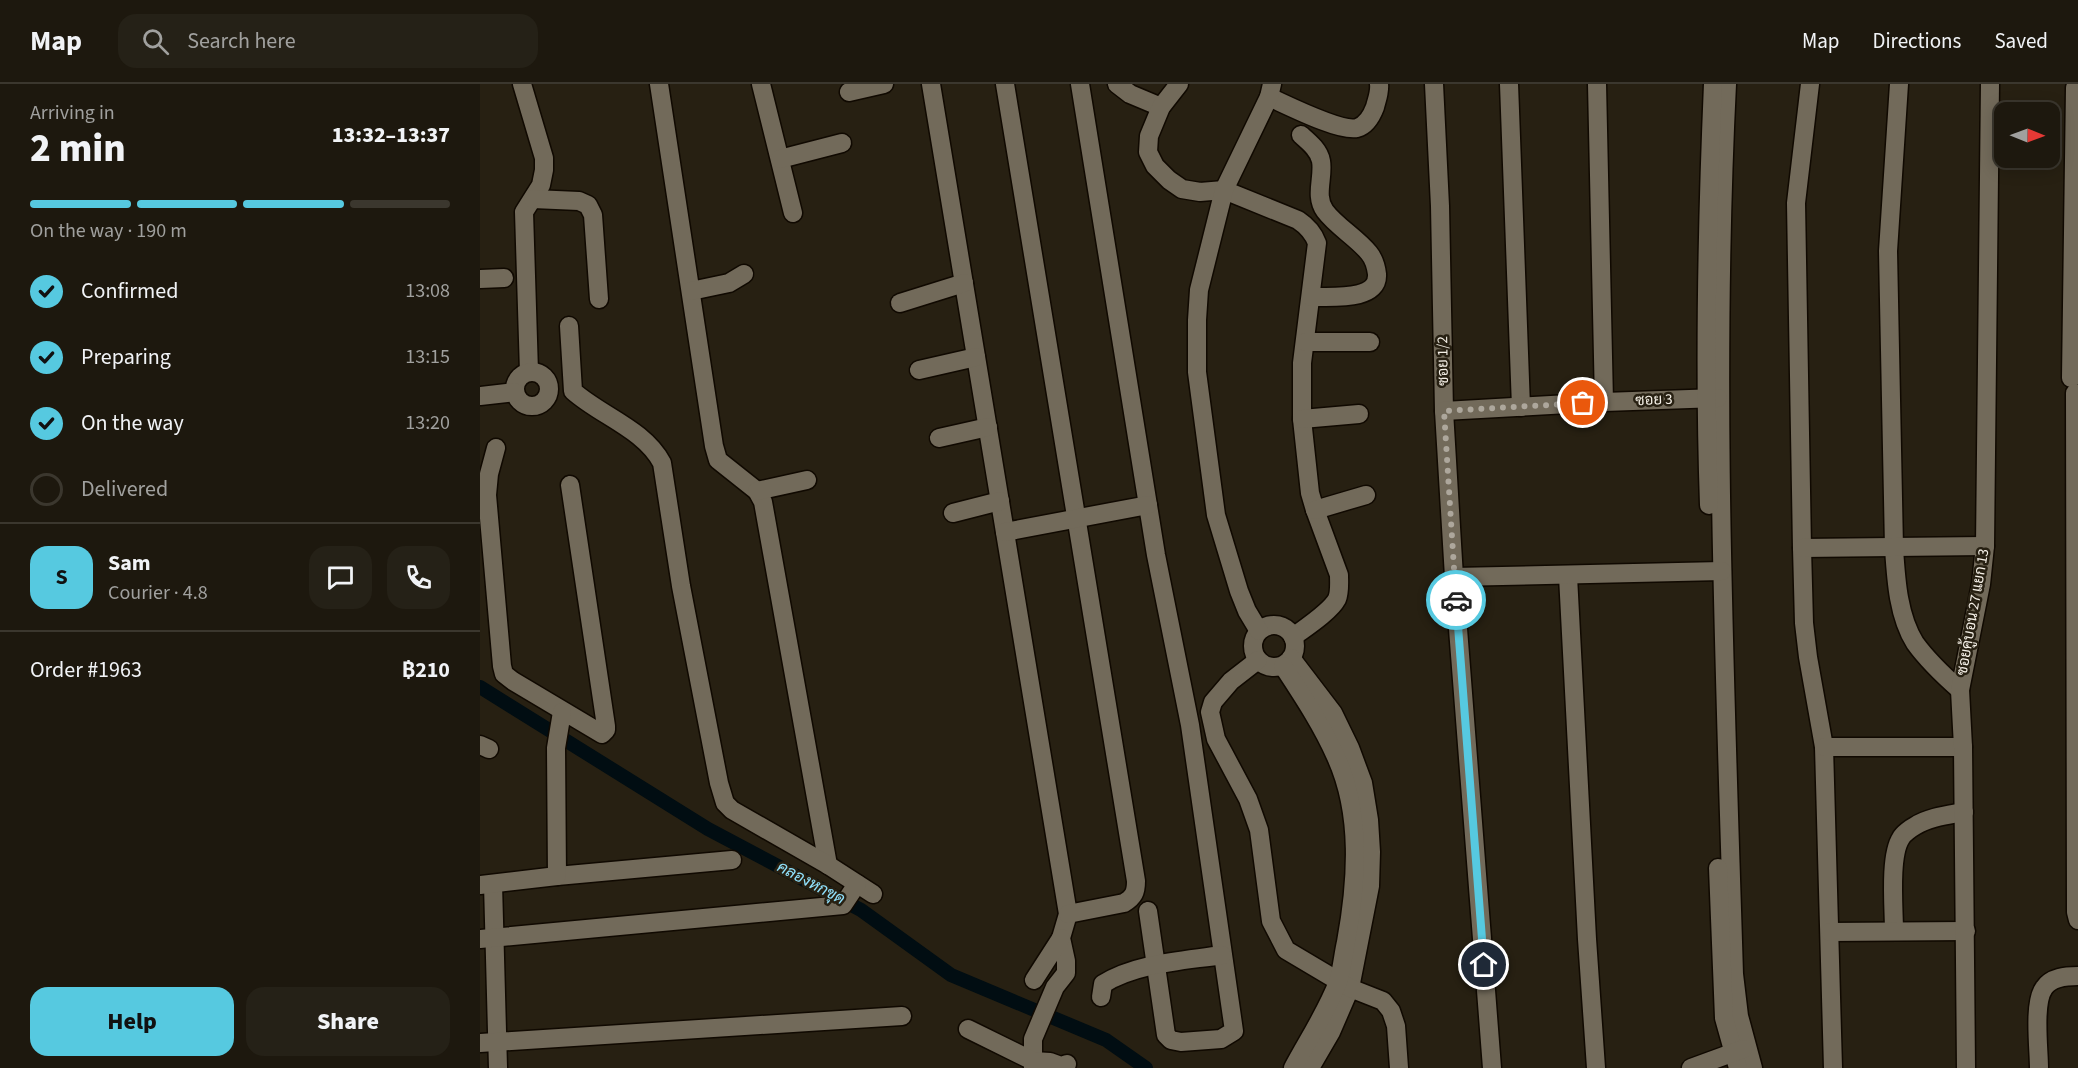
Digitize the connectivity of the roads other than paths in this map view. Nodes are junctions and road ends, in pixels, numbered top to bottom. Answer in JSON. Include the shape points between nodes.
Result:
{"nodes":[{"id":1,"x":659,"y":84,"type":"edge"},
{"id":2,"x":761,"y":84,"type":"edge"},
{"id":3,"x":884,"y":84,"type":"edge"},
{"id":4,"x":931,"y":84,"type":"edge"},
{"id":5,"x":1005,"y":84,"type":"edge"},
{"id":6,"x":1080,"y":84,"type":"edge"},
{"id":7,"x":1117,"y":84,"type":"edge"},
{"id":8,"x":1179,"y":84,"type":"edge"},
{"id":9,"x":1379,"y":84,"type":"edge"},
{"id":10,"x":1434,"y":84,"type":"edge"},
{"id":11,"x":1509,"y":84,"type":"edge"},
{"id":12,"x":1597,"y":84,"type":"edge"},
{"id":13,"x":1713,"y":84,"type":"edge"},
{"id":14,"x":1727,"y":84,"type":"edge"},
{"id":15,"x":1810,"y":84,"type":"edge"},
{"id":16,"x":1899,"y":84,"type":"edge"},
{"id":17,"x":1990,"y":84,"type":"edge"},
{"id":18,"x":523,"y":88,"type":"edge"},
{"id":19,"x":2075,"y":88,"type":"dead end"},
{"id":20,"x":1270,"y":91,"type":"edge"},
{"id":21,"x":849,"y":92,"type":"dead end"},
{"id":22,"x":1161,"y":107,"type":"junction"},
{"id":23,"x":1301,"y":135,"type":"dead end"},
{"id":24,"x":842,"y":143,"type":"dead end"},
{"id":25,"x":780,"y":159,"type":"junction"},
{"id":26,"x":1224,"y":190,"type":"junction"},
{"id":27,"x":533,"y":199,"type":"junction"},
{"id":28,"x":794,"y":213,"type":"dead end"},
{"id":29,"x":744,"y":274,"type":"dead end"},
{"id":30,"x":504,"y":278,"type":"dead end"},
{"id":31,"x":480,"y":279,"type":"edge"},
{"id":32,"x":964,"y":284,"type":"junction"},
{"id":33,"x":691,"y":291,"type":"junction"},
{"id":34,"x":1311,"y":297,"type":"junction"},
{"id":35,"x":599,"y":299,"type":"dead end"},
{"id":36,"x":900,"y":303,"type":"dead end"},
{"id":37,"x":2075,"y":312,"type":"edge"},
{"id":38,"x":569,"y":326,"type":"dead end"},
{"id":39,"x":1305,"y":342,"type":"junction"},
{"id":40,"x":1370,"y":342,"type":"dead end"},
{"id":41,"x":976,"y":357,"type":"junction"},
{"id":42,"x":919,"y":370,"type":"dead end"},
{"id":43,"x":529,"y":372,"type":"junction"},
{"id":44,"x":515,"y":392,"type":"junction"},
{"id":45,"x":480,"y":396,"type":"edge"},
{"id":46,"x":1713,"y":398,"type":"junction"},
{"id":47,"x":1604,"y":402,"type":"junction"},
{"id":48,"x":1521,"y":407,"type":"junction"},
{"id":49,"x":1444,"y":411,"type":"junction"},
{"id":50,"x":1359,"y":414,"type":"dead end"},
{"id":51,"x":1302,"y":419,"type":"junction"},
{"id":52,"x":988,"y":427,"type":"junction"},
{"id":53,"x":939,"y":438,"type":"dead end"},
{"id":54,"x":496,"y":448,"type":"dead end"},
{"id":55,"x":807,"y":480,"type":"dead end"},
{"id":56,"x":570,"y":485,"type":"dead end"},
{"id":57,"x":757,"y":491,"type":"junction"},
{"id":58,"x":1366,"y":495,"type":"dead end"},
{"id":59,"x":1000,"y":501,"type":"junction"},
{"id":60,"x":1148,"y":505,"type":"junction"},
{"id":61,"x":1315,"y":510,"type":"junction"},
{"id":62,"x":953,"y":513,"type":"dead end"},
{"id":63,"x":1077,"y":519,"type":"junction"},
{"id":64,"x":1005,"y":532,"type":"junction"},
{"id":65,"x":1985,"y":546,"type":"junction"},
{"id":66,"x":1802,"y":548,"type":"junction"},
{"id":67,"x":1894,"y":548,"type":"junction"},
{"id":68,"x":1717,"y":571,"type":"junction"},
{"id":69,"x":1568,"y":576,"type":"junction"},
{"id":70,"x":1454,"y":577,"type":"junction"},
{"id":71,"x":2077,"y":578,"type":"edge"},
{"id":72,"x":1259,"y":631,"type":"junction"},
{"id":73,"x":1293,"y":637,"type":"junction"},
{"id":74,"x":1258,"y":660,"type":"junction"},
{"id":75,"x":1287,"y":662,"type":"junction"},
{"id":76,"x":1960,"y":690,"type":"junction"},
{"id":77,"x":561,"y":717,"type":"junction"},
{"id":78,"x":1824,"y":747,"type":"junction"},
{"id":79,"x":1963,"y":747,"type":"junction"},
{"id":80,"x":1964,"y":812,"type":"junction"},
{"id":81,"x":732,"y":860,"type":"dead end"},
{"id":82,"x":828,"y":865,"type":"junction"},
{"id":83,"x":557,"y":876,"type":"junction"},
{"id":84,"x":487,"y":884,"type":"edge"},
{"id":85,"x":1148,"y":911,"type":"dead end"},
{"id":86,"x":1068,"y":914,"type":"junction"},
{"id":87,"x":2078,"y":920,"type":"edge"},
{"id":88,"x":1894,"y":931,"type":"junction"},
{"id":89,"x":1966,"y":931,"type":"junction"},
{"id":90,"x":1830,"y":932,"type":"junction"},
{"id":91,"x":1061,"y":938,"type":"junction"},
{"id":92,"x":488,"y":939,"type":"edge"},
{"id":93,"x":1222,"y":955,"type":"junction"},
{"id":94,"x":1157,"y":965,"type":"junction"},
{"id":95,"x":2078,"y":976,"type":"edge"},
{"id":96,"x":1034,"y":980,"type":"dead end"},
{"id":97,"x":1344,"y":985,"type":"junction"},
{"id":98,"x":1101,"y":998,"type":"dead end"},
{"id":99,"x":902,"y":1016,"type":"dead end"},
{"id":100,"x":968,"y":1029,"type":"dead end"},
{"id":101,"x":488,"y":1043,"type":"edge"},
{"id":102,"x":1035,"y":1053,"type":"edge"},
{"id":103,"x":1744,"y":1061,"type":"edge"},
{"id":104,"x":1067,"y":1064,"type":"dead end"},
{"id":105,"x":498,"y":1068,"type":"edge"},
{"id":106,"x":1293,"y":1068,"type":"edge"},
{"id":107,"x":1310,"y":1068,"type":"edge"},
{"id":108,"x":1399,"y":1068,"type":"edge"},
{"id":109,"x":1492,"y":1068,"type":"edge"},
{"id":110,"x":1596,"y":1068,"type":"edge"},
{"id":111,"x":1691,"y":1068,"type":"edge"},
{"id":112,"x":1833,"y":1068,"type":"edge"},
{"id":113,"x":1966,"y":1068,"type":"edge"},
{"id":114,"x":2039,"y":1068,"type":"edge"}],
"edges":[{"from":1,"to":33,"type":"street"},
{"from":2,"to":25,"type":"street"},
{"from":3,"to":21,"type":"street"},
{"from":4,"to":32,"type":"street"},
{"from":5,"to":63,"type":"street"},
{"from":6,"to":60,"type":"street"},
{"from":7,"to":22,"type":"street"},
{"from":8,"to":22,"type":"street"},
{"from":9,"to":20,"type":"street","via":[[1373,111],[1367,122],[1357,128],[1330,123]]},
{"from":10,"to":49,"type":"street","name":"ซอย 1/2"},
{"from":11,"to":48,"type":"street"},
{"from":12,"to":47,"type":"street"},
{"from":13,"to":46,"type":"street","via":[[1709,169]]},
{"from":14,"to":46,"type":"street"},
{"from":15,"to":66,"type":"street","via":[[1796,203]]},
{"from":16,"to":67,"type":"street","via":[[1888,251]]},
{"from":17,"to":65,"type":"street","name":"ซอยคู้บอน 27 แยก 13"},
{"from":18,"to":27,"type":"street","via":[[544,158],[541,185]]},
{"from":19,"to":37,"type":"street"},
{"from":20,"to":26,"type":"street"},
{"from":22,"to":26,"type":"street","via":[[1149,136],[1148,152],[1155,166],[1182,189]]},
{"from":23,"to":34,"type":"street","via":[[1321,159],[1324,210],[1368,252],[1376,265],[1377,278],[1373,288],[1360,295]]},
{"from":24,"to":25,"type":"street"},
{"from":25,"to":28,"type":"street"},
{"from":26,"to":34,"type":"street","via":[[1308,226],[1317,243]]},
{"from":26,"to":72,"type":"street","via":[[1199,290],[1197,372],[1216,515],[1239,591]]},
{"from":27,"to":35,"type":"street","via":[[579,201],[588,205]]},
{"from":27,"to":43,"type":"street","via":[[527,204],[523,223]]},
{"from":29,"to":33,"type":"street","via":[[729,283]]},
{"from":30,"to":31,"type":"street"},
{"from":32,"to":36,"type":"street"},
{"from":32,"to":41,"type":"street"},
{"from":33,"to":57,"type":"street","via":[[718,460]]},
{"from":34,"to":39,"type":"street"},
{"from":37,"to":71,"type":"street"},
{"from":38,"to":82,"type":"street","via":[[573,391],[644,440],[662,462],[681,586],[725,803]]},
{"from":39,"to":40,"type":"street"},
{"from":39,"to":51,"type":"street"},
{"from":41,"to":42,"type":"street"},
{"from":41,"to":52,"type":"street"},
{"from":43,"to":44,"type":"street","via":[[516,383]]},
{"from":43,"to":44,"type":"street","via":[[545,379],[547,396],[542,403],[525,405]]},
{"from":44,"to":45,"type":"street"},
{"from":46,"to":47,"type":"street","name":"ซอย 3"},
{"from":46,"to":68,"type":"street"},
{"from":47,"to":48,"type":"street","name":"ซอย 3"},
{"from":48,"to":49,"type":"street","name":"ซอย 3"},
{"from":49,"to":70,"type":"street","name":"ซอย 1/2"},
{"from":50,"to":51,"type":"street"},
{"from":51,"to":61,"type":"street"},
{"from":52,"to":53,"type":"street"},
{"from":52,"to":59,"type":"street"},
{"from":54,"to":77,"type":"street","via":[[487,495],[502,666],[504,674]]},
{"from":55,"to":57,"type":"street"},
{"from":56,"to":77,"type":"street","via":[[606,730],[600,735]]},
{"from":57,"to":82,"type":"street","via":[[763,502]]},
{"from":58,"to":61,"type":"street"},
{"from":59,"to":62,"type":"street"},
{"from":59,"to":64,"type":"street"},
{"from":60,"to":63,"type":"street"},
{"from":60,"to":93,"type":"street","via":[[1190,725]]},
{"from":61,"to":73,"type":"street","via":[[1339,575],[1338,598]]},
{"from":63,"to":64,"type":"street"},
{"from":63,"to":86,"type":"street","via":[[1136,888],[1124,903]]},
{"from":64,"to":86,"type":"street"},
{"from":65,"to":67,"type":"street"},
{"from":65,"to":76,"type":"street","name":"ซอยคู้บอน 27 แยก 13"},
{"from":66,"to":67,"type":"street"},
{"from":66,"to":78,"type":"street","via":[[1804,623]]},
{"from":67,"to":76,"type":"street","via":[[1897,590],[1914,642]]},
{"from":68,"to":69,"type":"street"},
{"from":68,"to":103,"type":"street","via":[[1722,997],[1724,1018]]},
{"from":69,"to":70,"type":"street"},
{"from":69,"to":110,"type":"street"},
{"from":70,"to":109,"type":"street","name":"ซอย 1/2"},
{"from":71,"to":87,"type":"street"},
{"from":72,"to":73,"type":"street","via":[[1278,626]]},
{"from":72,"to":74,"type":"street","via":[[1253,646]]},
{"from":73,"to":75,"type":"street","via":[[1295,648]]},
{"from":74,"to":75,"type":"street","via":[[1274,668]]},
{"from":74,"to":97,"type":"street","via":[[1230,681],[1213,702],[1211,723],[1259,830],[1271,921],[1278,937],[1286,950]]},
{"from":75,"to":97,"type":"street","via":[[1337,759],[1352,777],[1354,828],[1362,875]]},
{"from":76,"to":79,"type":"street","name":"ซอยคู้บอน 27 แยก 13"},
{"from":77,"to":83,"type":"street","via":[[556,748]]},
{"from":78,"to":79,"type":"street"},
{"from":78,"to":90,"type":"street"},
{"from":79,"to":80,"type":"street","name":"ซอยคู้บอน 27 แยก 13"},
{"from":80,"to":88,"type":"street","via":[[1914,826],[1901,838],[1895,853]]},
{"from":80,"to":89,"type":"street","name":"ซอยคู้บอน 27 แยก 13"},
{"from":81,"to":83,"type":"street"},
{"from":82,"to":92,"type":"street","via":[[856,894]]},
{"from":83,"to":84,"type":"street"},
{"from":84,"to":92,"type":"street"},
{"from":85,"to":94,"type":"street"},
{"from":86,"to":91,"type":"street"},
{"from":88,"to":89,"type":"street"},
{"from":88,"to":90,"type":"street"},
{"from":89,"to":113,"type":"street","name":"ซอยคู้บอน 27 แยก 13"},
{"from":90,"to":112,"type":"street"},
{"from":91,"to":96,"type":"street"},
{"from":91,"to":102,"type":"street","via":[[1066,961],[1062,985]]},
{"from":92,"to":101,"type":"street"},
{"from":93,"to":94,"type":"street"},
{"from":93,"to":94,"type":"street","via":[[1234,1031],[1221,1040],[1181,1042],[1166,1035]]},
{"from":94,"to":98,"type":"street","via":[[1116,976],[1103,984]]},
{"from":95,"to":114,"type":"street","via":[[2053,979],[2043,989],[2039,1004]]},
{"from":97,"to":106,"type":"street"},
{"from":97,"to":107,"type":"street","via":[[1331,1032]]},
{"from":97,"to":108,"type":"street","via":[[1383,1000],[1392,1011]]},
{"from":99,"to":101,"type":"street"},
{"from":100,"to":102,"type":"street"},
{"from":101,"to":105,"type":"street"},
{"from":102,"to":104,"type":"street","via":[[1061,1066]]},
{"from":103,"to":111,"type":"street"}]}
